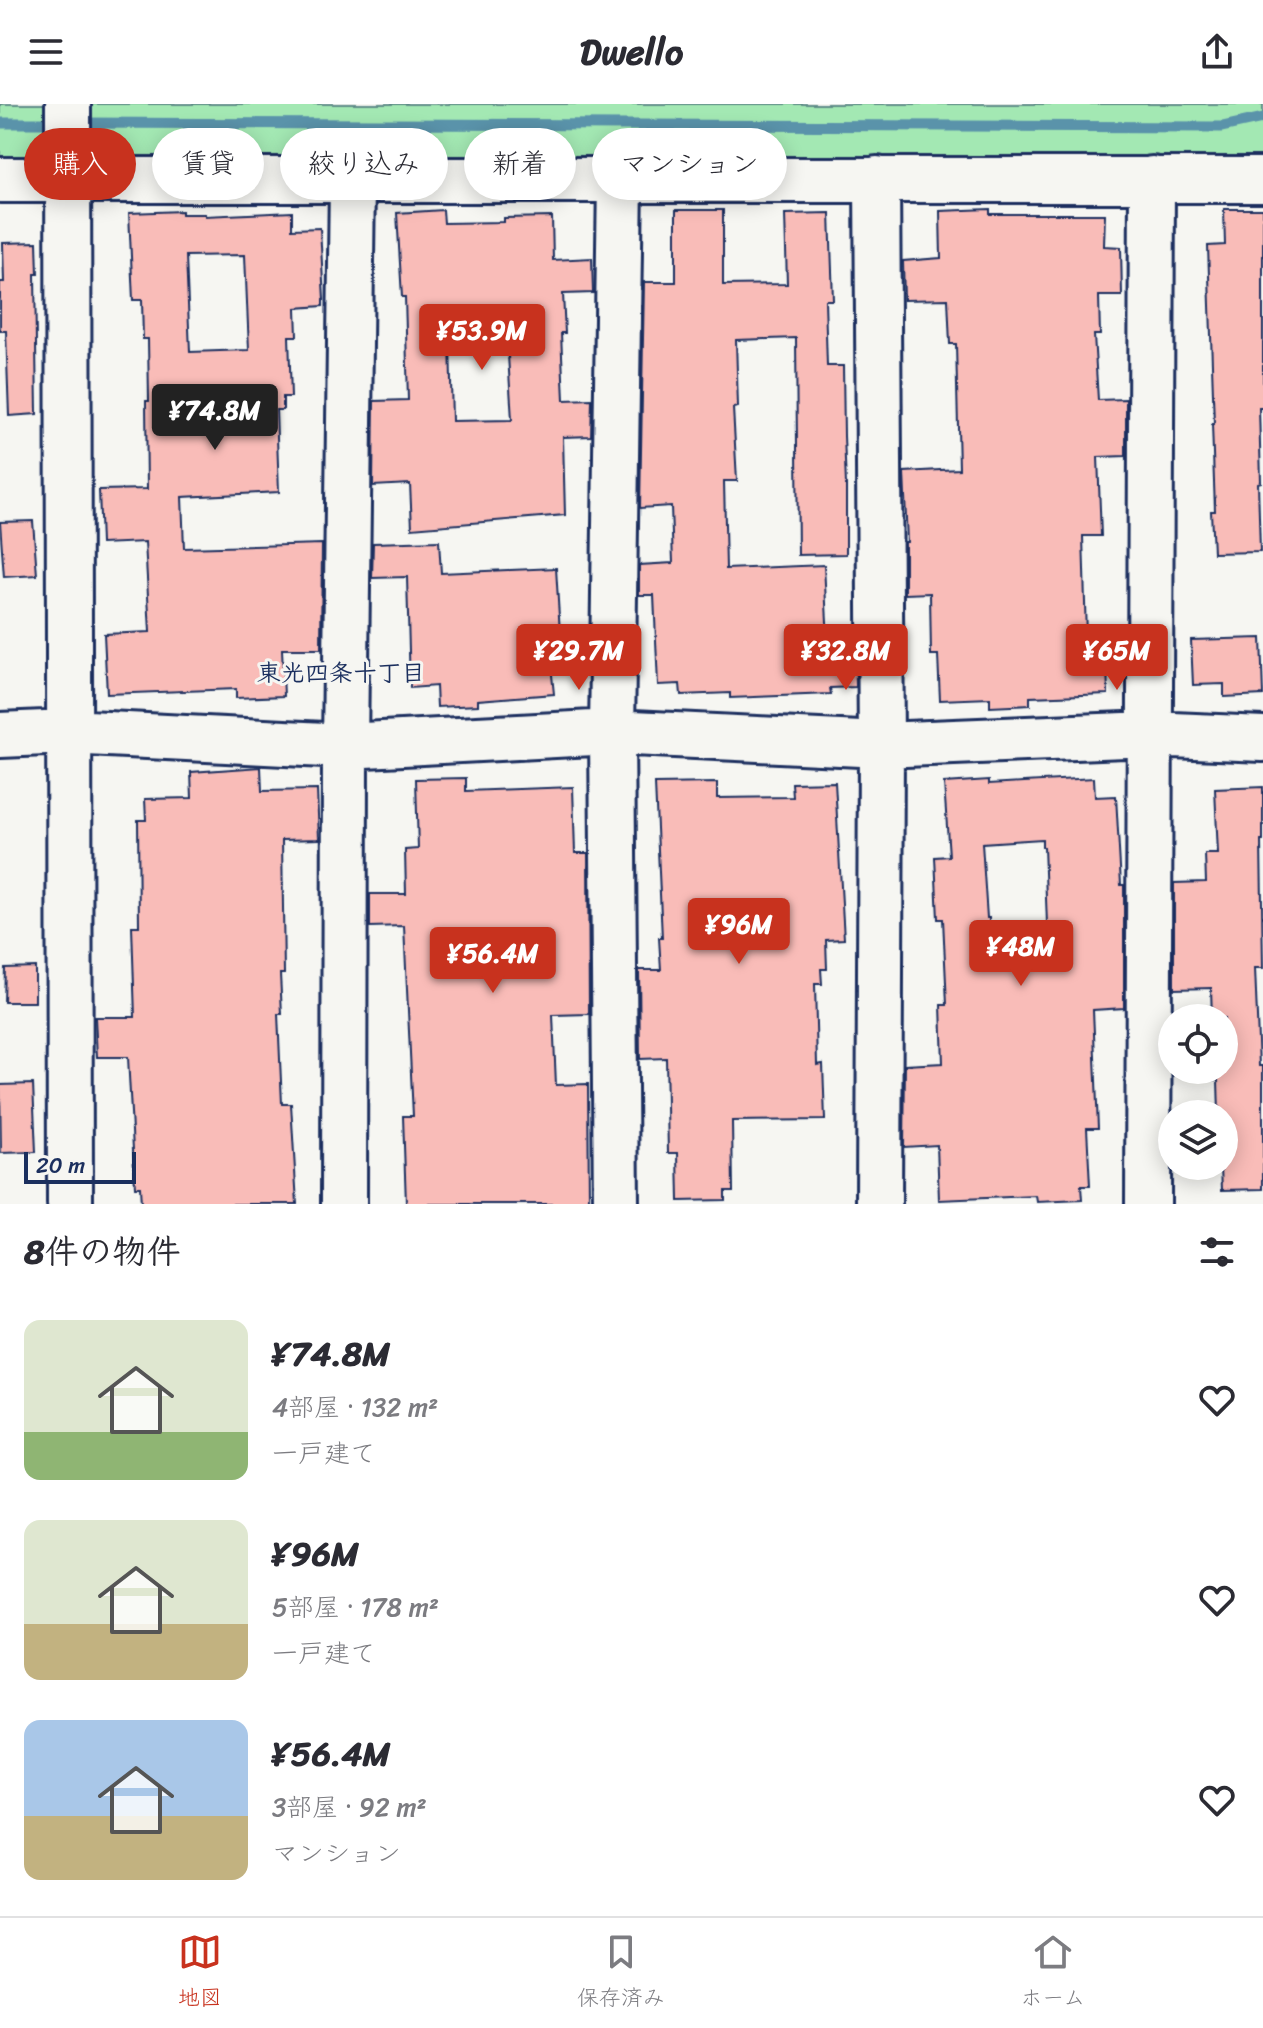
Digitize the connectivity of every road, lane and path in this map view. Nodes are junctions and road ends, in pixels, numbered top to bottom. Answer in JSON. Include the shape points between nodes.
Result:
{"nodes":[{"id":1,"x":68,"y":104,"type":"edge"},
{"id":2,"x":68,"y":128,"type":"edge"},
{"id":3,"x":136,"y":170,"type":"edge"},
{"id":4,"x":24,"y":175,"type":"edge"},
{"id":5,"x":280,"y":177,"type":"edge"},
{"id":6,"x":877,"y":179,"type":"junction"},
{"id":7,"x":1152,"y":179,"type":"junction"},
{"id":8,"x":0,"y":180,"type":"edge"},
{"id":9,"x":787,"y":180,"type":"edge"},
{"id":10,"x":1263,"y":180,"type":"edge"},
{"id":11,"x":448,"y":181,"type":"edge"},
{"id":12,"x":592,"y":181,"type":"edge"},
{"id":13,"x":68,"y":200,"type":"edge"},
{"id":14,"x":352,"y":200,"type":"edge"},
{"id":15,"x":620,"y":200,"type":"edge"},
{"id":16,"x":68,"y":732,"type":"junction"},
{"id":17,"x":612,"y":732,"type":"junction"},
{"id":18,"x":1150,"y":734,"type":"junction"},
{"id":19,"x":0,"y":735,"type":"edge"},
{"id":20,"x":1263,"y":739,"type":"edge"},
{"id":21,"x":881,"y":745,"type":"junction"},
{"id":22,"x":345,"y":746,"type":"junction"},
{"id":23,"x":70,"y":1204,"type":"edge"},
{"id":24,"x":344,"y":1204,"type":"edge"},
{"id":25,"x":616,"y":1204,"type":"edge"},
{"id":26,"x":879,"y":1204,"type":"edge"},
{"id":27,"x":1148,"y":1204,"type":"edge"}],
"edges":[{"from":1,"to":2,"type":"street"},
{"from":3,"to":5,"type":"street"},
{"from":4,"to":8,"type":"street"},
{"from":6,"to":7,"type":"street"},
{"from":6,"to":9,"type":"street"},
{"from":6,"to":21,"type":"street"},
{"from":7,"to":10,"type":"street"},
{"from":7,"to":18,"type":"street"},
{"from":11,"to":12,"type":"street"},
{"from":13,"to":16,"type":"street"},
{"from":14,"to":22,"type":"street"},
{"from":15,"to":17,"type":"street"},
{"from":16,"to":19,"type":"street"},
{"from":16,"to":22,"type":"street"},
{"from":16,"to":23,"type":"street"},
{"from":17,"to":21,"type":"street"},
{"from":17,"to":22,"type":"street"},
{"from":17,"to":25,"type":"street"},
{"from":18,"to":20,"type":"street"},
{"from":18,"to":21,"type":"street"},
{"from":18,"to":27,"type":"street"},
{"from":21,"to":26,"type":"street"},
{"from":22,"to":24,"type":"street"}]}
